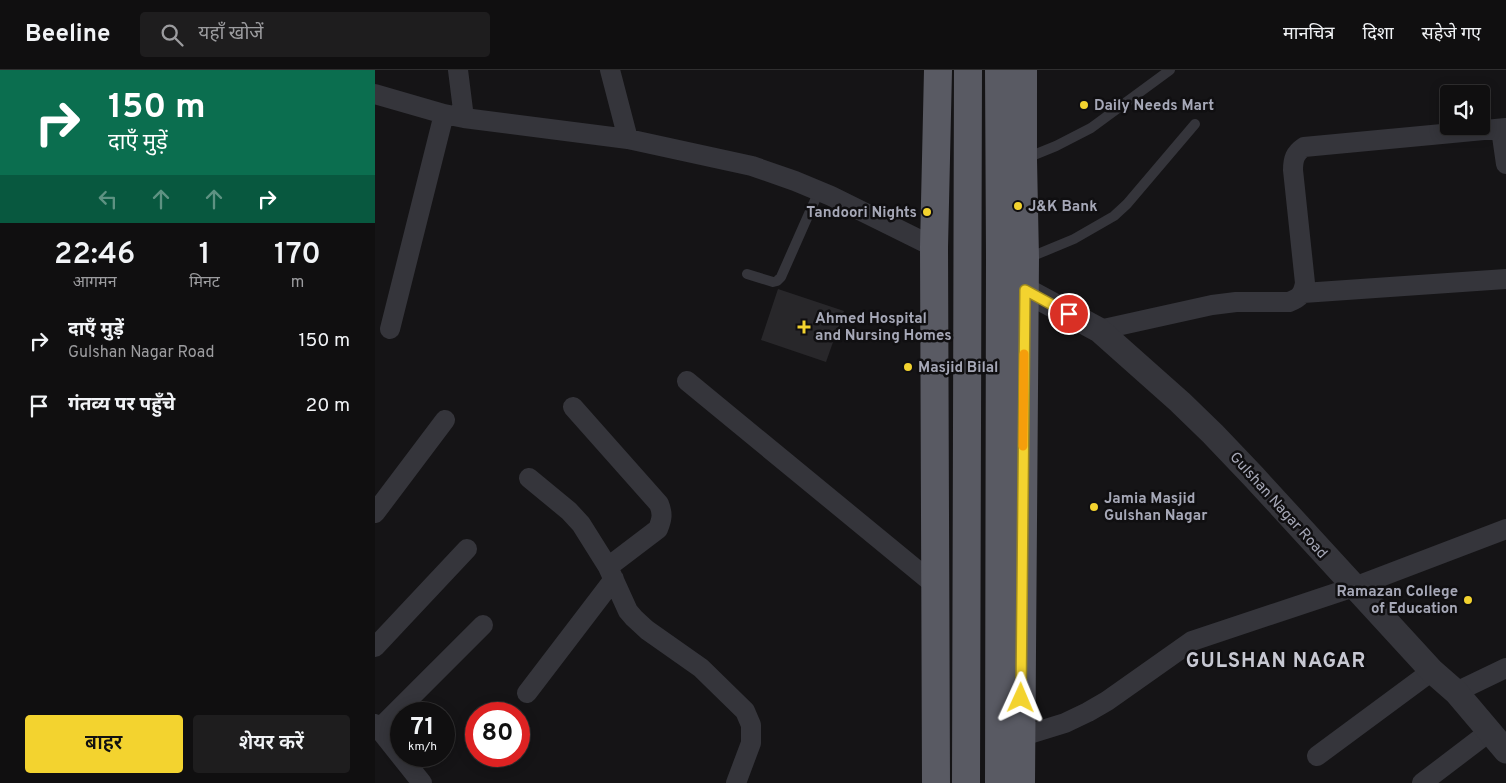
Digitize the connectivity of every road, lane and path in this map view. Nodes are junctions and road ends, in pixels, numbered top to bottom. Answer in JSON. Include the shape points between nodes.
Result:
{"nodes":[{"id":1,"x":458,"y":70,"type":"edge"},
{"id":2,"x":610,"y":70,"type":"edge"},
{"id":3,"x":939,"y":70,"type":"edge"},
{"id":4,"x":968,"y":70,"type":"edge"},
{"id":5,"x":1006,"y":70,"type":"edge"},
{"id":6,"x":1023,"y":70,"type":"edge"},
{"id":7,"x":1170,"y":70,"type":"edge"},
{"id":8,"x":999,"y":83,"type":"edge"},
{"id":9,"x":375,"y":94,"type":"edge"},
{"id":10,"x":444,"y":114,"type":"junction"},
{"id":11,"x":464,"y":118,"type":"junction"},
{"id":12,"x":1195,"y":124,"type":"dead end"},
{"id":13,"x":1503,"y":128,"type":"edge"},
{"id":14,"x":628,"y":140,"type":"junction"},
{"id":15,"x":968,"y":142,"type":"junction"},
{"id":16,"x":1023,"y":160,"type":"junction"},
{"id":17,"x":1506,"y":164,"type":"edge"},
{"id":18,"x":819,"y":191,"type":"junction"},
{"id":19,"x":933,"y":247,"type":"junction"},
{"id":20,"x":1025,"y":258,"type":"junction"},
{"id":21,"x":747,"y":274,"type":"dead end"},
{"id":22,"x":1506,"y":279,"type":"edge"},
{"id":23,"x":1025,"y":290,"type":"junction"},
{"id":24,"x":1303,"y":293,"type":"junction"},
{"id":25,"x":390,"y":329,"type":"dead end"},
{"id":26,"x":1099,"y":330,"type":"junction"},
{"id":27,"x":967,"y":350,"type":"junction"},
{"id":28,"x":934,"y":352,"type":"junction"},
{"id":29,"x":687,"y":381,"type":"dead end"},
{"id":30,"x":573,"y":407,"type":"dead end"},
{"id":31,"x":445,"y":420,"type":"dead end"},
{"id":32,"x":529,"y":478,"type":"dead end"},
{"id":33,"x":375,"y":513,"type":"edge"},
{"id":34,"x":1506,"y":529,"type":"edge"},
{"id":35,"x":467,"y":549,"type":"dead end"},
{"id":36,"x":611,"y":573,"type":"junction"},
{"id":37,"x":935,"y":584,"type":"junction"},
{"id":38,"x":1354,"y":587,"type":"junction"},
{"id":39,"x":483,"y":626,"type":"dead end"},
{"id":40,"x":375,"y":647,"type":"edge"},
{"id":41,"x":1506,"y":668,"type":"edge"},
{"id":42,"x":1432,"y":671,"type":"junction"},
{"id":43,"x":1456,"y":692,"type":"junction"},
{"id":44,"x":527,"y":693,"type":"dead end"},
{"id":45,"x":377,"y":726,"type":"edge"},
{"id":46,"x":1489,"y":732,"type":"junction"},
{"id":47,"x":1010,"y":740,"type":"junction"},
{"id":48,"x":1506,"y":751,"type":"edge"},
{"id":49,"x":1317,"y":756,"type":"dead end"},
{"id":50,"x":933,"y":782,"type":"edge"},
{"id":51,"x":422,"y":783,"type":"edge"},
{"id":52,"x":736,"y":783,"type":"edge"},
{"id":53,"x":966,"y":783,"type":"edge"},
{"id":54,"x":999,"y":783,"type":"edge"},
{"id":55,"x":1021,"y":783,"type":"edge"},
{"id":56,"x":1421,"y":783,"type":"edge"}],
"edges":[{"from":1,"to":11,"type":"street"},
{"from":2,"to":14,"type":"street"},
{"from":3,"to":15,"type":"highway"},
{"from":3,"to":19,"type":"highway"},
{"from":4,"to":15,"type":"highway"},
{"from":5,"to":8,"type":"highway"},
{"from":6,"to":16,"type":"highway"},
{"from":7,"to":16,"type":"lane","via":[[1091,128]]},
{"from":8,"to":47,"type":"highway"},
{"from":9,"to":10,"type":"street"},
{"from":10,"to":11,"type":"street"},
{"from":10,"to":25,"type":"street"},
{"from":11,"to":14,"type":"street"},
{"from":12,"to":20,"type":"lane","via":[[1113,216],[1074,239]]},
{"from":13,"to":17,"type":"street"},
{"from":13,"to":24,"type":"street","via":[[1304,146],[1293,160],[1305,283]]},
{"from":14,"to":18,"type":"street","via":[[752,166]]},
{"from":15,"to":27,"type":"highway"},
{"from":16,"to":20,"type":"highway"},
{"from":18,"to":19,"type":"street"},
{"from":18,"to":21,"type":"lane","via":[[781,277],[773,282]]},
{"from":19,"to":28,"type":"highway"},
{"from":20,"to":23,"type":"highway"},
{"from":22,"to":24,"type":"street"},
{"from":23,"to":26,"type":"street","name":"Gulshan Nagar Road"},
{"from":23,"to":47,"type":"highway"},
{"from":24,"to":26,"type":"street","via":[[1289,302],[1212,305]]},
{"from":26,"to":38,"type":"street","name":"Gulshan Nagar Road","via":[[1213,434]]},
{"from":27,"to":28,"type":"street"},
{"from":27,"to":53,"type":"highway"},
{"from":28,"to":37,"type":"highway"},
{"from":29,"to":37,"type":"street"},
{"from":30,"to":36,"type":"street","via":[[659,504],[662,512],[658,529]]},
{"from":31,"to":33,"type":"street"},
{"from":32,"to":36,"type":"street","via":[[569,510]]},
{"from":34,"to":38,"type":"street"},
{"from":35,"to":40,"type":"street"},
{"from":36,"to":44,"type":"street"},
{"from":36,"to":52,"type":"street","via":[[634,618],[701,668],[745,711],[751,725],[751,743]]},
{"from":37,"to":50,"type":"highway"},
{"from":38,"to":42,"type":"street","name":"Gulshan Nagar Road"},
{"from":38,"to":47,"type":"street","via":[[1191,641],[1088,712],[1065,724]]},
{"from":39,"to":45,"type":"street"},
{"from":41,"to":43,"type":"street"},
{"from":42,"to":43,"type":"street","name":"Gulshan Nagar Road"},
{"from":42,"to":49,"type":"street"},
{"from":43,"to":46,"type":"street","name":"Gulshan Nagar Road"},
{"from":45,"to":51,"type":"street"},
{"from":46,"to":48,"type":"street","name":"Gulshan Nagar Road"},
{"from":46,"to":56,"type":"street"},
{"from":47,"to":54,"type":"highway"},
{"from":47,"to":55,"type":"highway"}]}
